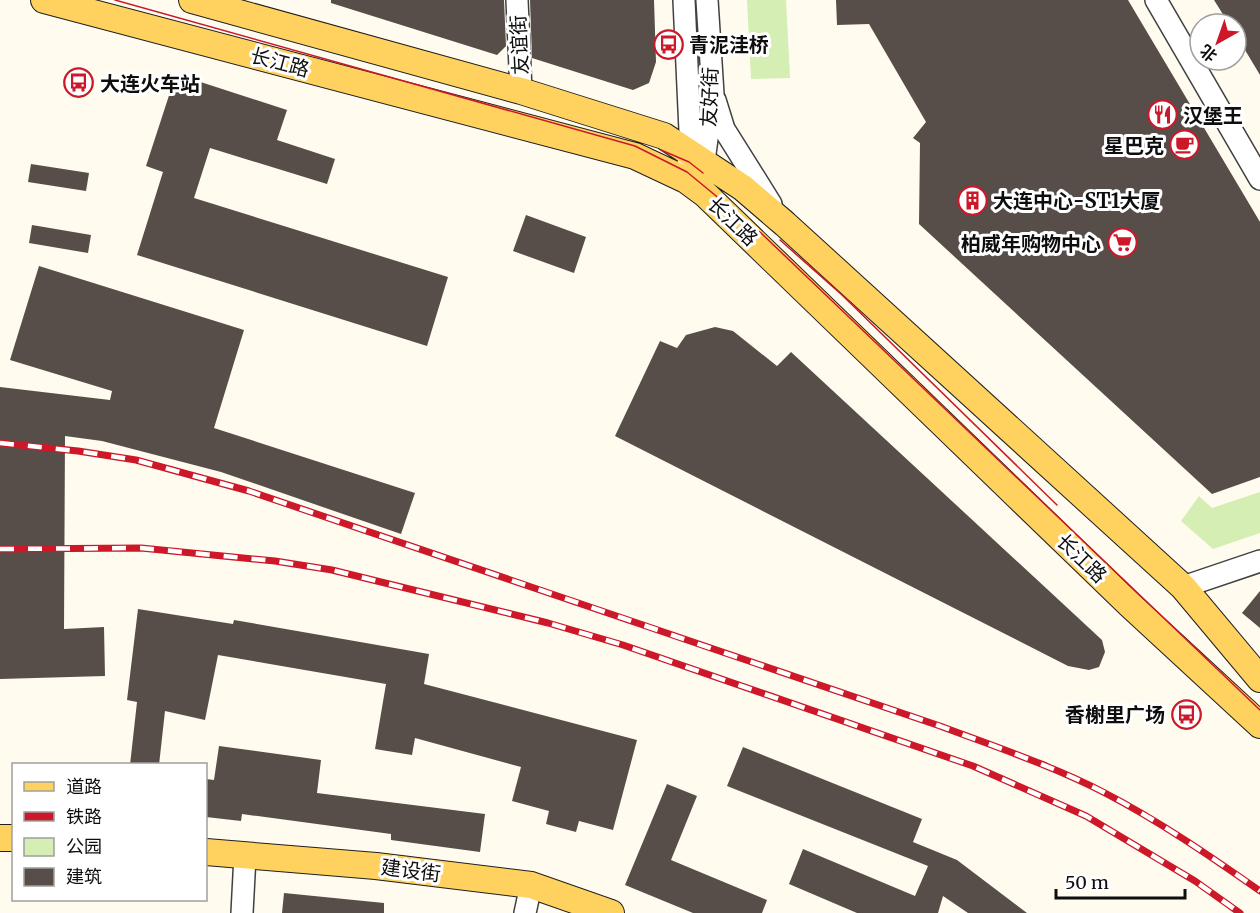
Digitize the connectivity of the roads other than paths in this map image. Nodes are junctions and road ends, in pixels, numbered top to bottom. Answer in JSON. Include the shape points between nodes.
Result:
{"nodes":[{"id":1,"x":44,"y":0,"type":"edge"},
{"id":2,"x":192,"y":0,"type":"edge"},
{"id":3,"x":517,"y":0,"type":"edge"},
{"id":4,"x":684,"y":0,"type":"edge"},
{"id":5,"x":707,"y":0,"type":"edge"},
{"id":6,"x":1156,"y":0,"type":"edge"},
{"id":7,"x":521,"y":91,"type":"junction"},
{"id":8,"x":712,"y":94,"type":"junction"},
{"id":9,"x":698,"y":157,"type":"junction"},
{"id":10,"x":1260,"y":179,"type":"edge"},
{"id":11,"x":695,"y":187,"type":"junction"},
{"id":12,"x":785,"y":224,"type":"junction"},
{"id":13,"x":1260,"y":561,"type":"edge"},
{"id":14,"x":1182,"y":586,"type":"junction"},
{"id":15,"x":1260,"y":679,"type":"edge"},
{"id":16,"x":1260,"y":725,"type":"edge"},
{"id":17,"x":207,"y":852,"type":"edge"},
{"id":18,"x":245,"y":856,"type":"junction"},
{"id":19,"x":531,"y":885,"type":"junction"},
{"id":20,"x":242,"y":913,"type":"edge"},
{"id":21,"x":525,"y":913,"type":"edge"},
{"id":22,"x":611,"y":913,"type":"edge"}],
"edges":[{"from":1,"to":11,"type":"main road","name":"长江路","via":[[635,156]]},
{"from":2,"to":7,"type":"main road","name":"长江路"},
{"from":3,"to":7,"type":"street","name":"友谊街"},
{"from":4,"to":9,"type":"street","name":"友好街"},
{"from":5,"to":8,"type":"street","name":"友好街"},
{"from":6,"to":10,"type":"street"},
{"from":7,"to":9,"type":"main road","name":"长江路","via":[[664,136]]},
{"from":8,"to":9,"type":"street","name":"友好街"},
{"from":8,"to":12,"type":"street","via":[[724,129]]},
{"from":9,"to":11,"type":"street","name":"友好街","via":[[701,182]]},
{"from":9,"to":12,"type":"main road","name":"长江路"},
{"from":11,"to":16,"type":"main road","name":"长江路"},
{"from":12,"to":14,"type":"main road","name":"长江路"},
{"from":13,"to":14,"type":"street"},
{"from":14,"to":15,"type":"main road","name":"长江路"},
{"from":17,"to":18,"type":"main road","name":"建设街"},
{"from":18,"to":19,"type":"main road","name":"建设街","via":[[376,866]]},
{"from":18,"to":20,"type":"street"},
{"from":19,"to":21,"type":"street"},
{"from":19,"to":22,"type":"main road","name":"建设街"}]}
